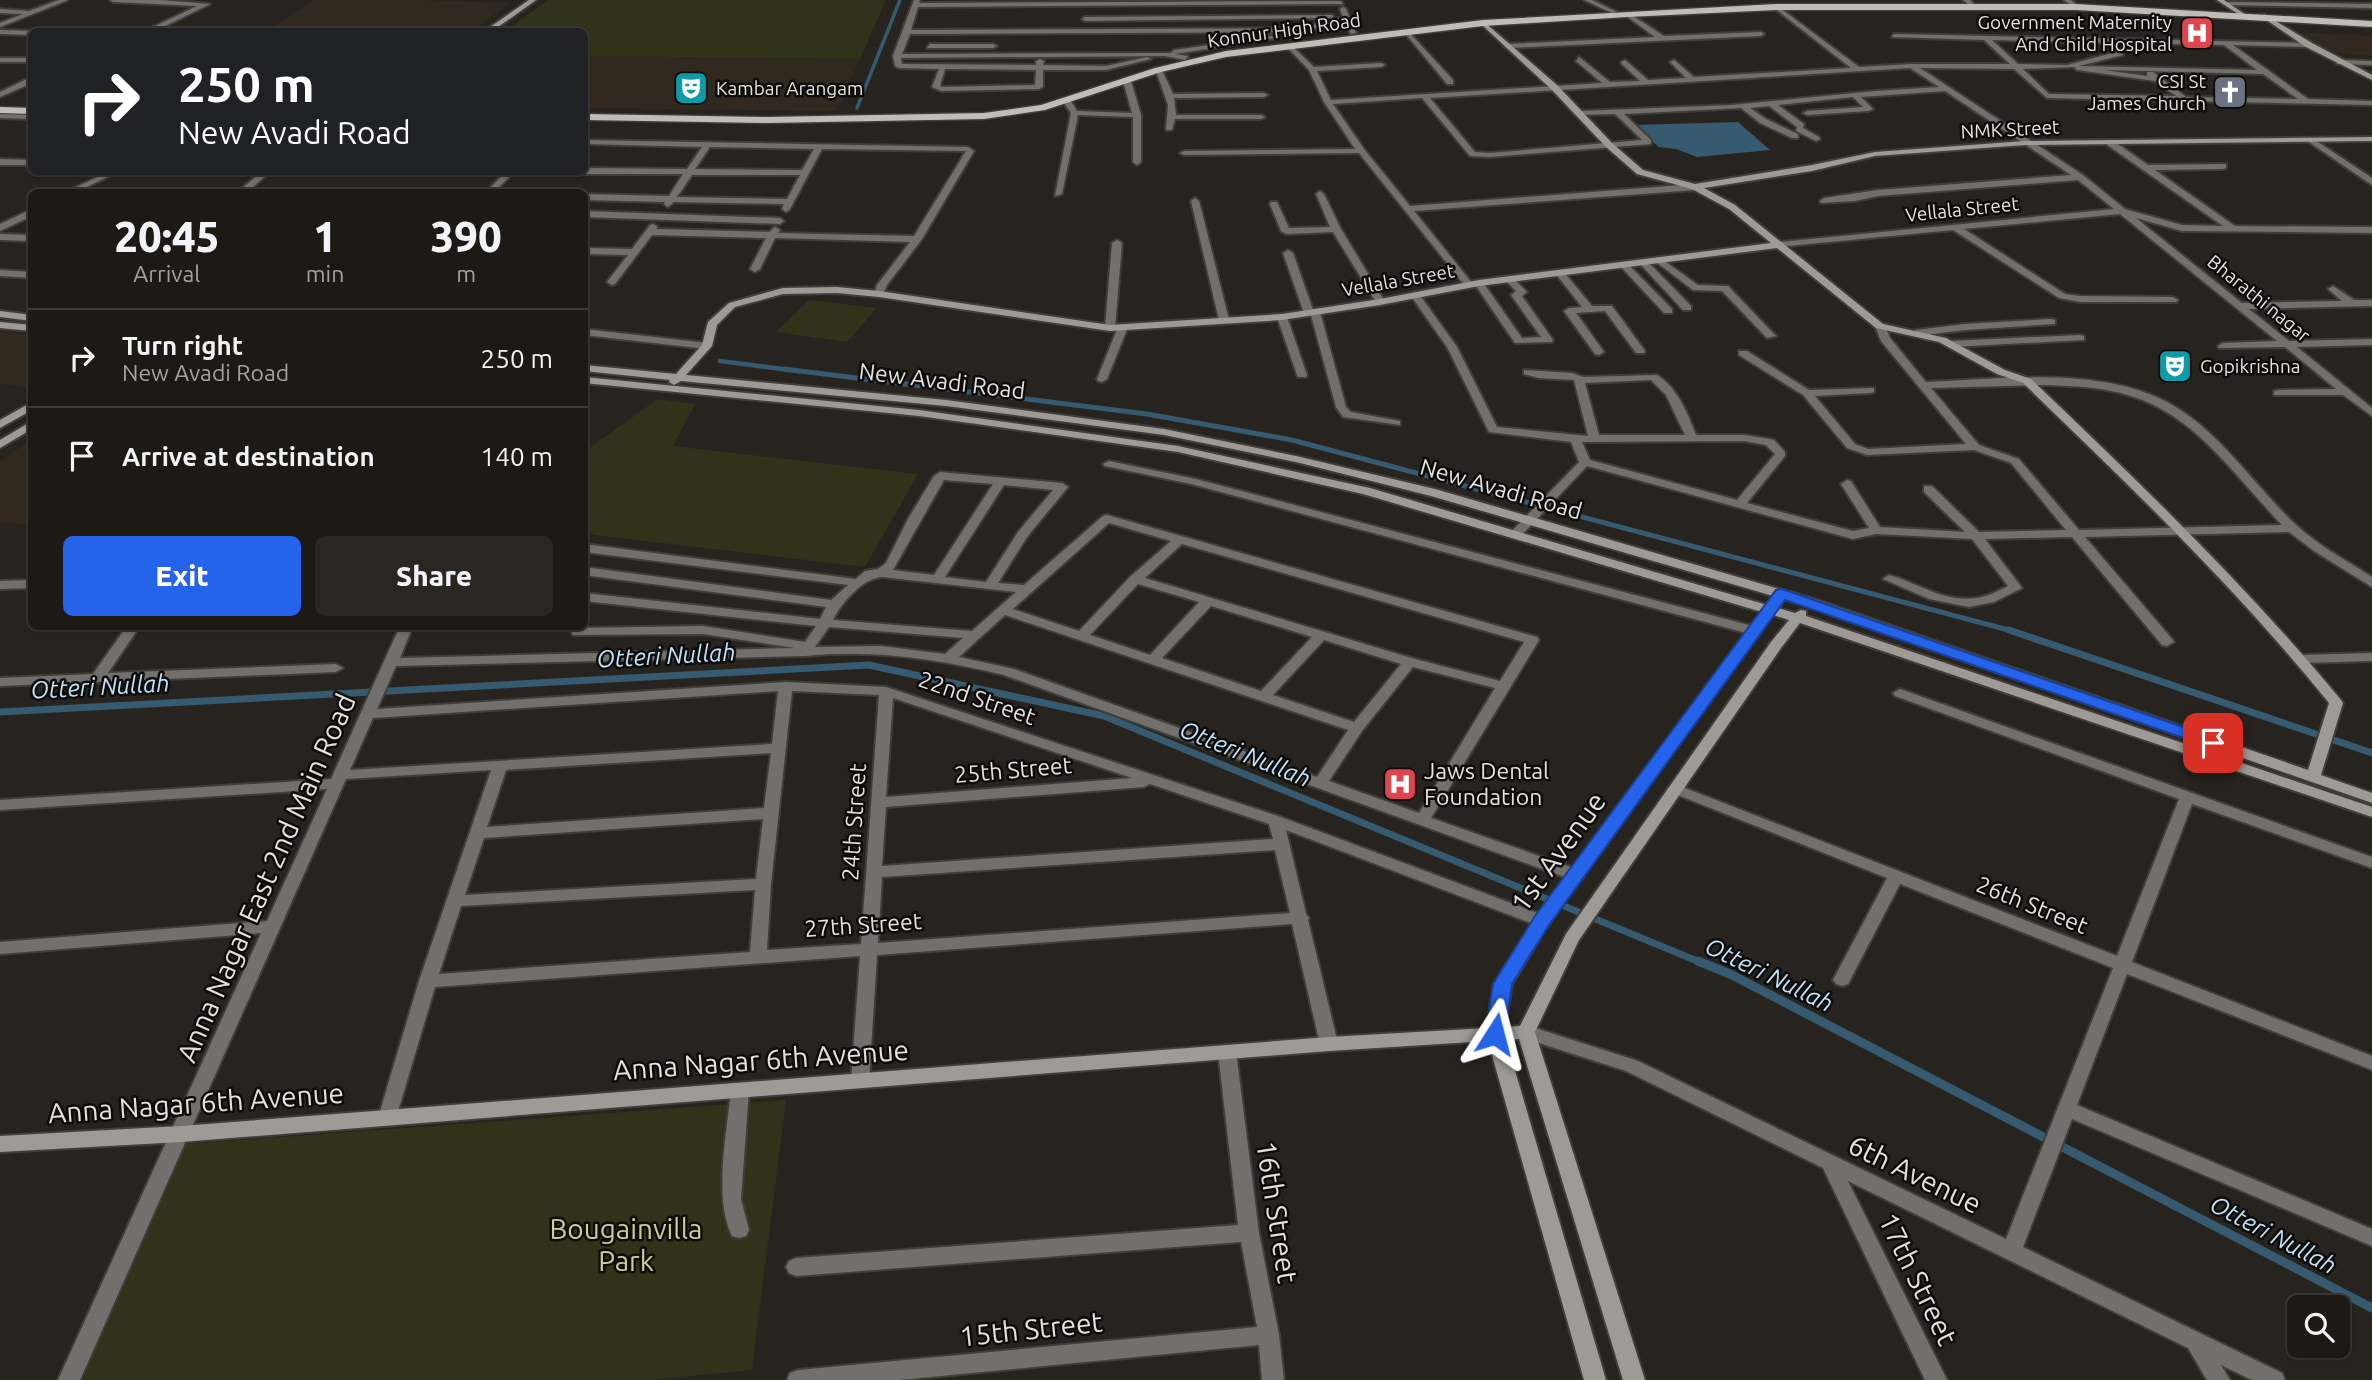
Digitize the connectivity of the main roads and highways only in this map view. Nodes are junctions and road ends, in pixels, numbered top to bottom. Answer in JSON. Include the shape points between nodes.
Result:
{"nodes":[{"id":1,"x":1970,"y":3,"type":"edge"},
{"id":2,"x":1776,"y":7,"type":"junction"},
{"id":3,"x":2372,"y":24,"type":"edge"},
{"id":4,"x":28,"y":109,"type":"edge"},
{"id":5,"x":28,"y":110,"type":"edge"},
{"id":6,"x":588,"y":112,"type":"edge"},
{"id":7,"x":1,"y":113,"type":"edge"},
{"id":8,"x":588,"y":117,"type":"edge"}],
"edges":[{"from":1,"to":2,"type":"main road","name":"Konnur High Road"},
{"from":1,"to":3,"type":"main road","name":"Konnur High Road"},
{"from":2,"to":6,"type":"main road","via":[[1614,12],[1240,47],[1185,58],[1026,106],[990,110],[771,115]]},
{"from":2,"to":8,"type":"main road","name":"Konnur High Road","via":[[1483,23],[1226,54],[1157,70],[1042,108],[984,116]]},
{"from":4,"to":7,"type":"main road"},
{"from":5,"to":7,"type":"main road"}]}
